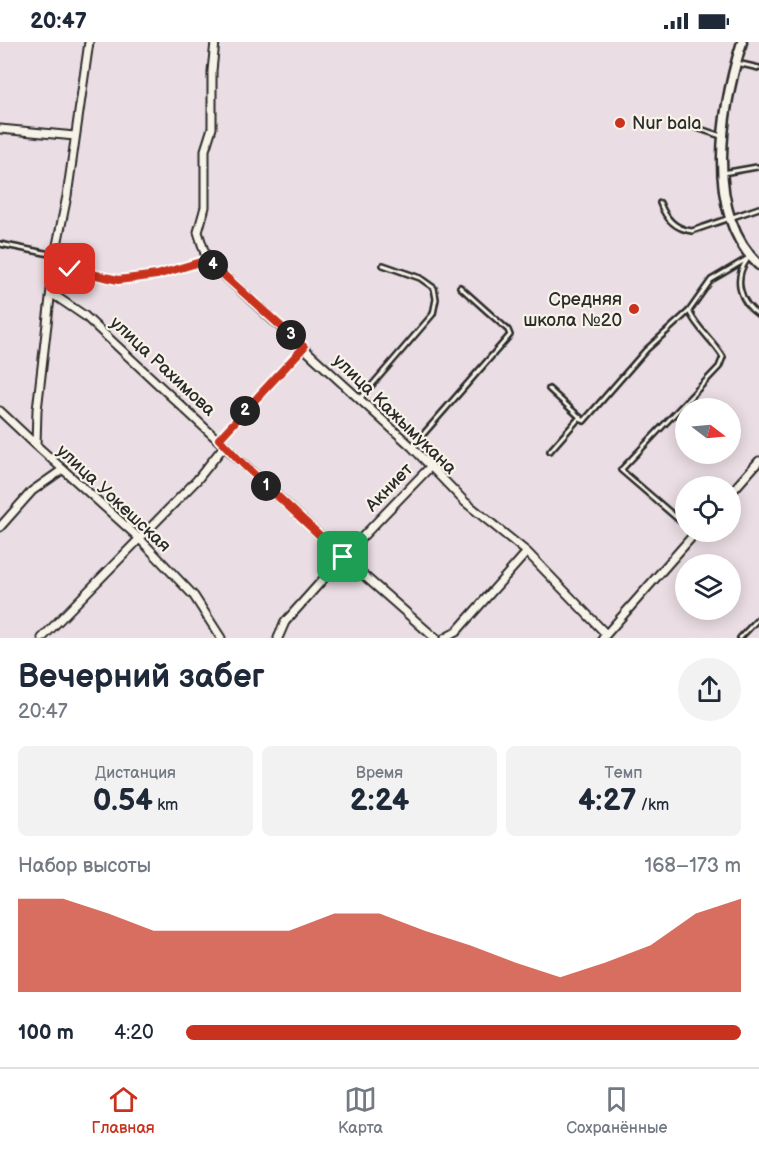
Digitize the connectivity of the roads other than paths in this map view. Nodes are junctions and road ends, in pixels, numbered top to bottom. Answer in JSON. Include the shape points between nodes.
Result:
{"nodes":[{"id":1,"x":89,"y":42,"type":"edge"},
{"id":2,"x":215,"y":42,"type":"edge"},
{"id":3,"x":741,"y":42,"type":"edge"},
{"id":4,"x":735,"y":63,"type":"junction"},
{"id":5,"x":759,"y":68,"type":"edge"},
{"id":6,"x":691,"y":126,"type":"dead end"},
{"id":7,"x":0,"y":129,"type":"edge"},
{"id":8,"x":75,"y":136,"type":"junction"},
{"id":9,"x":722,"y":136,"type":"junction"},
{"id":10,"x":757,"y":166,"type":"dead end"},
{"id":11,"x":723,"y":173,"type":"junction"},
{"id":12,"x":660,"y":203,"type":"dead end"},
{"id":13,"x":759,"y":208,"type":"edge"},
{"id":14,"x":732,"y":217,"type":"junction"},
{"id":15,"x":0,"y":244,"type":"edge"},
{"id":16,"x":55,"y":255,"type":"junction"},
{"id":17,"x":750,"y":257,"type":"junction"},
{"id":18,"x":207,"y":260,"type":"junction"},
{"id":19,"x":383,"y":265,"type":"dead end"},
{"id":20,"x":759,"y":265,"type":"edge"},
{"id":21,"x":460,"y":286,"type":"dead end"},
{"id":22,"x":51,"y":293,"type":"junction"},
{"id":23,"x":689,"y":311,"type":"junction"},
{"id":24,"x":759,"y":315,"type":"edge"},
{"id":25,"x":304,"y":347,"type":"junction"},
{"id":26,"x":549,"y":388,"type":"dead end"},
{"id":27,"x":360,"y":399,"type":"junction"},
{"id":28,"x":0,"y":411,"type":"edge"},
{"id":29,"x":580,"y":417,"type":"junction"},
{"id":30,"x":219,"y":439,"type":"junction"},
{"id":31,"x":36,"y":445,"type":"junction"},
{"id":32,"x":225,"y":445,"type":"junction"},
{"id":33,"x":412,"y":447,"type":"junction"},
{"id":34,"x":550,"y":450,"type":"dead end"},
{"id":35,"x":759,"y":461,"type":"edge"},
{"id":36,"x":430,"y":467,"type":"junction"},
{"id":37,"x":62,"y":470,"type":"junction"},
{"id":38,"x":741,"y":481,"type":"edge"},
{"id":39,"x":675,"y":517,"type":"edge"},
{"id":40,"x":0,"y":527,"type":"edge"},
{"id":41,"x":139,"y":538,"type":"junction"},
{"id":42,"x":686,"y":542,"type":"edge"},
{"id":43,"x":527,"y":552,"type":"junction"},
{"id":44,"x":343,"y":557,"type":"junction"},
{"id":45,"x":759,"y":618,"type":"edge"},
{"id":46,"x":605,"y":636,"type":"edge"},
{"id":47,"x":42,"y":638,"type":"edge"},
{"id":48,"x":221,"y":638,"type":"edge"},
{"id":49,"x":278,"y":638,"type":"edge"},
{"id":50,"x":435,"y":638,"type":"edge"},
{"id":51,"x":445,"y":638,"type":"edge"},
{"id":52,"x":740,"y":638,"type":"edge"}],
"edges":[{"from":1,"to":8,"type":"street","name":"улица Уокешская"},
{"from":2,"to":18,"type":"street","via":[[212,128],[205,150],[205,207],[198,232]]},
{"from":3,"to":4,"type":"street"},
{"from":4,"to":5,"type":"lane"},
{"from":4,"to":9,"type":"street"},
{"from":6,"to":9,"type":"lane"},
{"from":7,"to":8,"type":"street"},
{"from":8,"to":16,"type":"street","name":"улица Уокешская"},
{"from":9,"to":11,"type":"street"},
{"from":10,"to":11,"type":"lane"},
{"from":11,"to":14,"type":"street"},
{"from":12,"to":14,"type":"lane","via":[[670,222],[686,230],[698,230]]},
{"from":13,"to":14,"type":"lane"},
{"from":14,"to":17,"type":"street"},
{"from":15,"to":16,"type":"lane"},
{"from":16,"to":18,"type":"lane","via":[[70,269],[118,280],[157,275]]},
{"from":16,"to":22,"type":"street","name":"улица Уокешская"},
{"from":17,"to":20,"type":"street"},
{"from":17,"to":23,"type":"lane","via":[[711,280]]},
{"from":17,"to":24,"type":"lane","via":[[740,273],[739,284],[746,303]]},
{"from":18,"to":25,"type":"street","name":"улица Кажымукана"},
{"from":19,"to":27,"type":"lane","via":[[420,278],[434,288],[436,299],[433,314]]},
{"from":21,"to":33,"type":"lane","via":[[510,335]]},
{"from":22,"to":30,"type":"street","name":"улица Рахимова","via":[[86,316]]},
{"from":22,"to":31,"type":"street","name":"улица Уокешская"},
{"from":23,"to":29,"type":"lane","via":[[646,350],[584,421]]},
{"from":23,"to":39,"type":"lane","via":[[694,323],[723,357],[719,367],[621,470]]},
{"from":25,"to":27,"type":"street","name":"улица Кажымукана"},
{"from":25,"to":30,"type":"lane"},
{"from":26,"to":29,"type":"lane"},
{"from":27,"to":33,"type":"street","name":"улица Кажымукана"},
{"from":28,"to":31,"type":"street"},
{"from":29,"to":34,"type":"lane"},
{"from":30,"to":32,"type":"street","name":"улица Рахимова"},
{"from":31,"to":37,"type":"street","name":"улица Уокешская"},
{"from":32,"to":41,"type":"street","via":[[197,480]]},
{"from":32,"to":44,"type":"street","name":"улица Рахимова"},
{"from":33,"to":36,"type":"street","name":"улица Кажымукана"},
{"from":35,"to":38,"type":"street"},
{"from":36,"to":43,"type":"street","name":"улица Кажымукана","via":[[465,502]]},
{"from":36,"to":44,"type":"street","name":"Акниет"},
{"from":37,"to":40,"type":"street","via":[[32,491]]},
{"from":37,"to":41,"type":"street","name":"улица Уокешская"},
{"from":41,"to":47,"type":"street"},
{"from":41,"to":48,"type":"street","name":"улица Уокешская","via":[[194,596]]},
{"from":42,"to":46,"type":"street"},
{"from":43,"to":46,"type":"street","name":"улица Кажымукана"},
{"from":43,"to":51,"type":"street","via":[[456,632]]},
{"from":44,"to":49,"type":"street","name":"Акниет","via":[[285,622]]},
{"from":44,"to":50,"type":"street","name":"улица Рахимова"},
{"from":45,"to":52,"type":"lane"}]}
